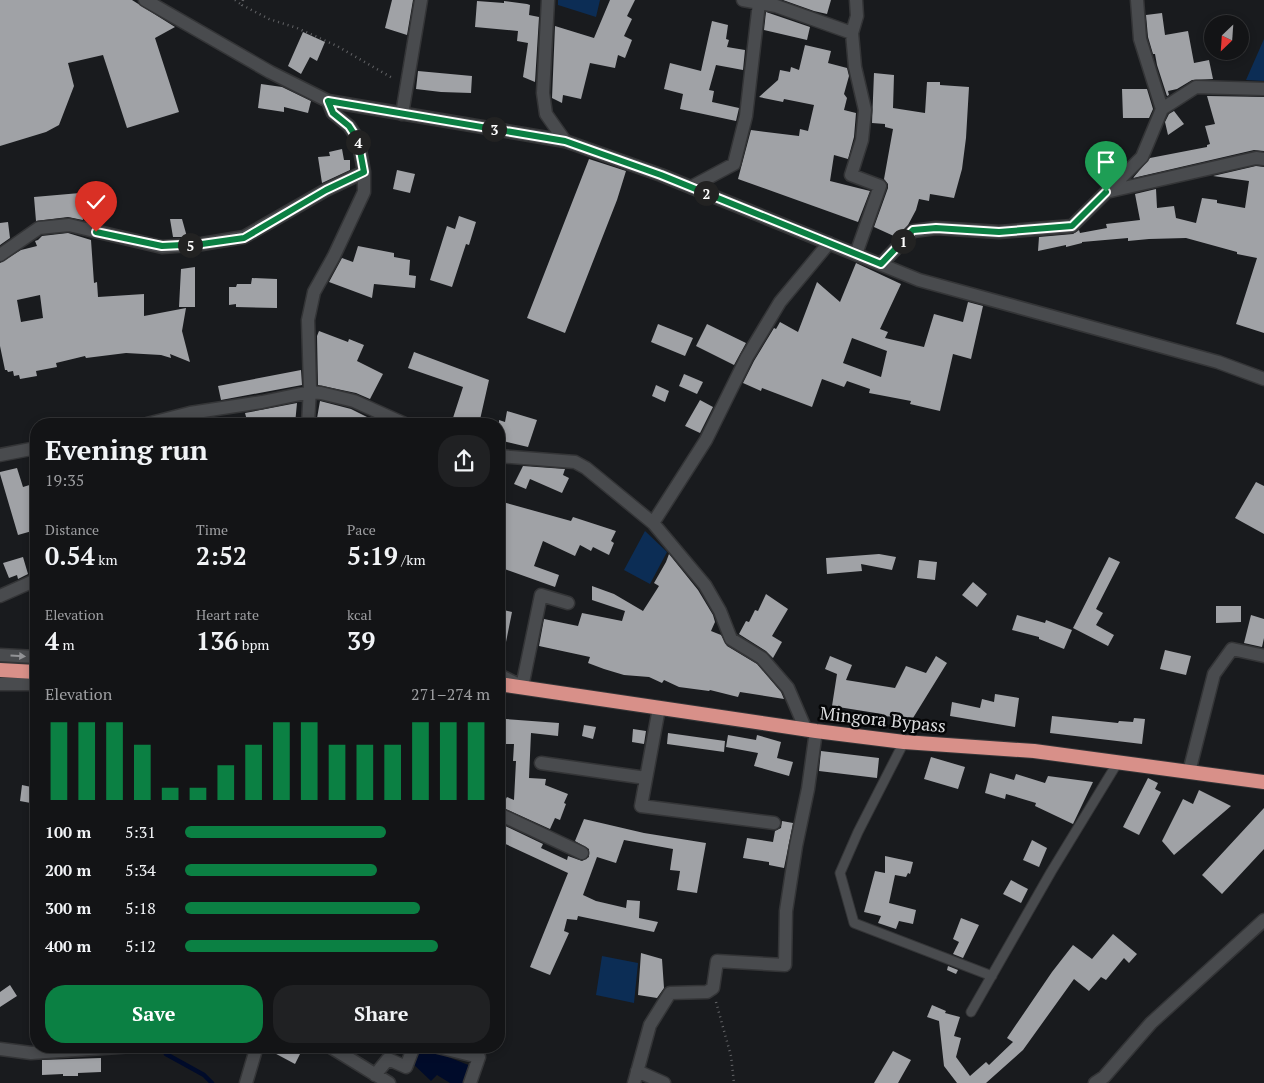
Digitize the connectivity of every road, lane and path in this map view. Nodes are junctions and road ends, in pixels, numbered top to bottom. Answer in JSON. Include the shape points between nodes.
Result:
{"nodes":[{"id":1,"x":145,"y":0,"type":"edge"},
{"id":2,"x":235,"y":0,"type":"edge"},
{"id":3,"x":244,"y":0,"type":"edge"},
{"id":4,"x":421,"y":0,"type":"edge"},
{"id":5,"x":548,"y":0,"type":"edge"},
{"id":6,"x":743,"y":0,"type":"edge"},
{"id":7,"x":856,"y":0,"type":"edge"},
{"id":8,"x":1137,"y":0,"type":"edge"},
{"id":9,"x":759,"y":3,"type":"junction"},
{"id":10,"x":242,"y":5,"type":"junction"},
{"id":11,"x":852,"y":33,"type":"junction"},
{"id":12,"x":406,"y":86,"type":"junction"},
{"id":13,"x":1264,"y":89,"type":"edge"},
{"id":14,"x":328,"y":101,"type":"junction"},
{"id":15,"x":1162,"y":109,"type":"junction"},
{"id":16,"x":402,"y":114,"type":"junction"},
{"id":17,"x":565,"y":141,"type":"junction"},
{"id":18,"x":1264,"y":159,"type":"edge"},
{"id":19,"x":364,"y":172,"type":"junction"},
{"id":20,"x":691,"y":187,"type":"junction"},
{"id":21,"x":1106,"y":192,"type":"junction"},
{"id":22,"x":829,"y":243,"type":"junction"},
{"id":23,"x":856,"y":254,"type":"junction"},
{"id":24,"x":0,"y":255,"type":"edge"},
{"id":25,"x":881,"y":264,"type":"junction"},
{"id":26,"x":1264,"y":379,"type":"edge"},
{"id":27,"x":310,"y":392,"type":"junction"},
{"id":28,"x":170,"y":418,"type":"edge"},
{"id":29,"x":308,"y":418,"type":"edge"},
{"id":30,"x":392,"y":418,"type":"edge"},
{"id":31,"x":30,"y":449,"type":"edge"},
{"id":32,"x":0,"y":455,"type":"edge"},
{"id":33,"x":505,"y":456,"type":"edge"},
{"id":34,"x":653,"y":523,"type":"junction"},
{"id":35,"x":30,"y":583,"type":"edge"},
{"id":36,"x":0,"y":596,"type":"edge"},
{"id":37,"x":568,"y":603,"type":"dead end"},
{"id":38,"x":0,"y":655,"type":"edge"},
{"id":39,"x":1264,"y":656,"type":"edge"},
{"id":40,"x":30,"y":657,"type":"edge"},
{"id":41,"x":0,"y":670,"type":"edge"},
{"id":42,"x":30,"y":672,"type":"edge"},
{"id":43,"x":505,"y":678,"type":"edge"},
{"id":44,"x":0,"y":684,"type":"edge"},
{"id":45,"x":30,"y":684,"type":"edge"},
{"id":46,"x":505,"y":685,"type":"edge"},
{"id":47,"x":522,"y":687,"type":"junction"},
{"id":48,"x":505,"y":690,"type":"edge"},
{"id":49,"x":659,"y":708,"type":"junction"},
{"id":50,"x":811,"y":730,"type":"junction"},
{"id":51,"x":904,"y":742,"type":"junction"},
{"id":52,"x":1118,"y":762,"type":"junction"},
{"id":53,"x":541,"y":763,"type":"dead end"},
{"id":54,"x":1189,"y":772,"type":"junction"},
{"id":55,"x":646,"y":778,"type":"junction"},
{"id":56,"x":1264,"y":782,"type":"edge"},
{"id":57,"x":505,"y":817,"type":"edge"},
{"id":58,"x":774,"y":823,"type":"dead end"},
{"id":59,"x":582,"y":853,"type":"dead end"},
{"id":60,"x":1264,"y":920,"type":"edge"},
{"id":61,"x":992,"y":976,"type":"junction"},
{"id":62,"x":713,"y":988,"type":"junction"},
{"id":63,"x":971,"y":1012,"type":"dead end"},
{"id":64,"x":0,"y":1049,"type":"edge"},
{"id":65,"x":30,"y":1053,"type":"edge"},
{"id":66,"x":255,"y":1053,"type":"edge"},
{"id":67,"x":340,"y":1053,"type":"edge"},
{"id":68,"x":411,"y":1053,"type":"edge"},
{"id":69,"x":463,"y":1053,"type":"edge"},
{"id":70,"x":375,"y":1075,"type":"junction"},
{"id":71,"x":635,"y":1077,"type":"edge"},
{"id":72,"x":246,"y":1083,"type":"edge"},
{"id":73,"x":390,"y":1083,"type":"edge"},
{"id":74,"x":470,"y":1083,"type":"edge"},
{"id":75,"x":664,"y":1083,"type":"edge"},
{"id":76,"x":734,"y":1083,"type":"edge"},
{"id":77,"x":1095,"y":1083,"type":"edge"}],
"edges":[{"from":1,"to":14,"type":"street","via":[[270,72]]},
{"from":2,"to":10,"type":"path"},
{"from":3,"to":10,"type":"path"},
{"from":4,"to":12,"type":"street"},
{"from":5,"to":17,"type":"street","via":[[543,93],[546,114]]},
{"from":6,"to":9,"type":"street"},
{"from":7,"to":11,"type":"street","via":[[857,16]]},
{"from":8,"to":15,"type":"street","via":[[1140,38]]},
{"from":9,"to":11,"type":"street"},
{"from":9,"to":20,"type":"street","via":[[746,116],[734,164]]},
{"from":10,"to":12,"type":"path","via":[[337,46]]},
{"from":11,"to":23,"type":"street","via":[[854,68],[865,110],[862,140],[851,175],[880,186]]},
{"from":12,"to":16,"type":"street"},
{"from":13,"to":15,"type":"street","via":[[1196,87]]},
{"from":14,"to":16,"type":"street"},
{"from":14,"to":19,"type":"street","via":[[333,113],[349,126],[358,140]]},
{"from":15,"to":21,"type":"street","via":[[1142,157]]},
{"from":16,"to":17,"type":"street"},
{"from":17,"to":20,"type":"street"},
{"from":18,"to":21,"type":"street","via":[[1256,158]]},
{"from":19,"to":24,"type":"street","via":[[326,190],[244,238],[162,246],[69,225],[39,228]]},
{"from":19,"to":27,"type":"street","via":[[364,192],[314,292],[308,320]]},
{"from":20,"to":22,"type":"street"},
{"from":21,"to":25,"type":"street","via":[[1072,226],[999,232],[936,228],[913,230]]},
{"from":22,"to":23,"type":"street"},
{"from":22,"to":34,"type":"street","via":[[780,302],[747,357],[706,440]]},
{"from":23,"to":25,"type":"street"},
{"from":25,"to":26,"type":"street","via":[[918,280],[1218,362]]},
{"from":27,"to":28,"type":"street"},
{"from":27,"to":29,"type":"street"},
{"from":27,"to":30,"type":"street","via":[[354,400]]},
{"from":31,"to":32,"type":"street"},
{"from":33,"to":34,"type":"street","via":[[575,462]]},
{"from":34,"to":50,"type":"street","via":[[705,584],[732,639],[762,658],[788,688]]},
{"from":35,"to":36,"type":"street"},
{"from":37,"to":47,"type":"street","via":[[542,595]]},
{"from":38,"to":40,"type":"street","one_way":true},
{"from":39,"to":54,"type":"street","via":[[1232,650],[1214,674]]},
{"from":41,"to":42,"type":"highway"},
{"from":43,"to":47,"type":"street"},
{"from":44,"to":45,"type":"street"},
{"from":46,"to":47,"type":"highway","name":"Mingora Bypass"},
{"from":47,"to":48,"type":"street"},
{"from":47,"to":49,"type":"highway","name":"Mingora Bypass"},
{"from":49,"to":50,"type":"highway","name":"Mingora Bypass"},
{"from":49,"to":55,"type":"street"},
{"from":50,"to":51,"type":"highway","name":"Mingora Bypass"},
{"from":50,"to":62,"type":"street","via":[[808,789],[786,911],[785,965],[717,961]]},
{"from":51,"to":52,"type":"highway","name":"Mingora Bypass","via":[[1034,751]]},
{"from":51,"to":61,"type":"lane","via":[[840,872],[854,922]]},
{"from":52,"to":54,"type":"highway","name":"Mingora Bypass"},
{"from":52,"to":61,"type":"lane"},
{"from":53,"to":55,"type":"street"},
{"from":54,"to":56,"type":"highway","name":"Mingora Bypass"},
{"from":55,"to":58,"type":"street","via":[[641,806]]},
{"from":57,"to":59,"type":"street"},
{"from":60,"to":77,"type":"street","via":[[1151,1023]]},
{"from":61,"to":63,"type":"lane"},
{"from":62,"to":71,"type":"street","via":[[706,992],[670,993],[650,1026]]},
{"from":62,"to":76,"type":"path","via":[[731,1056]]},
{"from":64,"to":65,"type":"street"},
{"from":66,"to":72,"type":"street"},
{"from":67,"to":70,"type":"street"},
{"from":68,"to":70,"type":"street","via":[[406,1067],[388,1059]]},
{"from":69,"to":74,"type":"street","via":[[479,1057]]},
{"from":70,"to":73,"type":"street"},
{"from":71,"to":75,"type":"street"}]}
